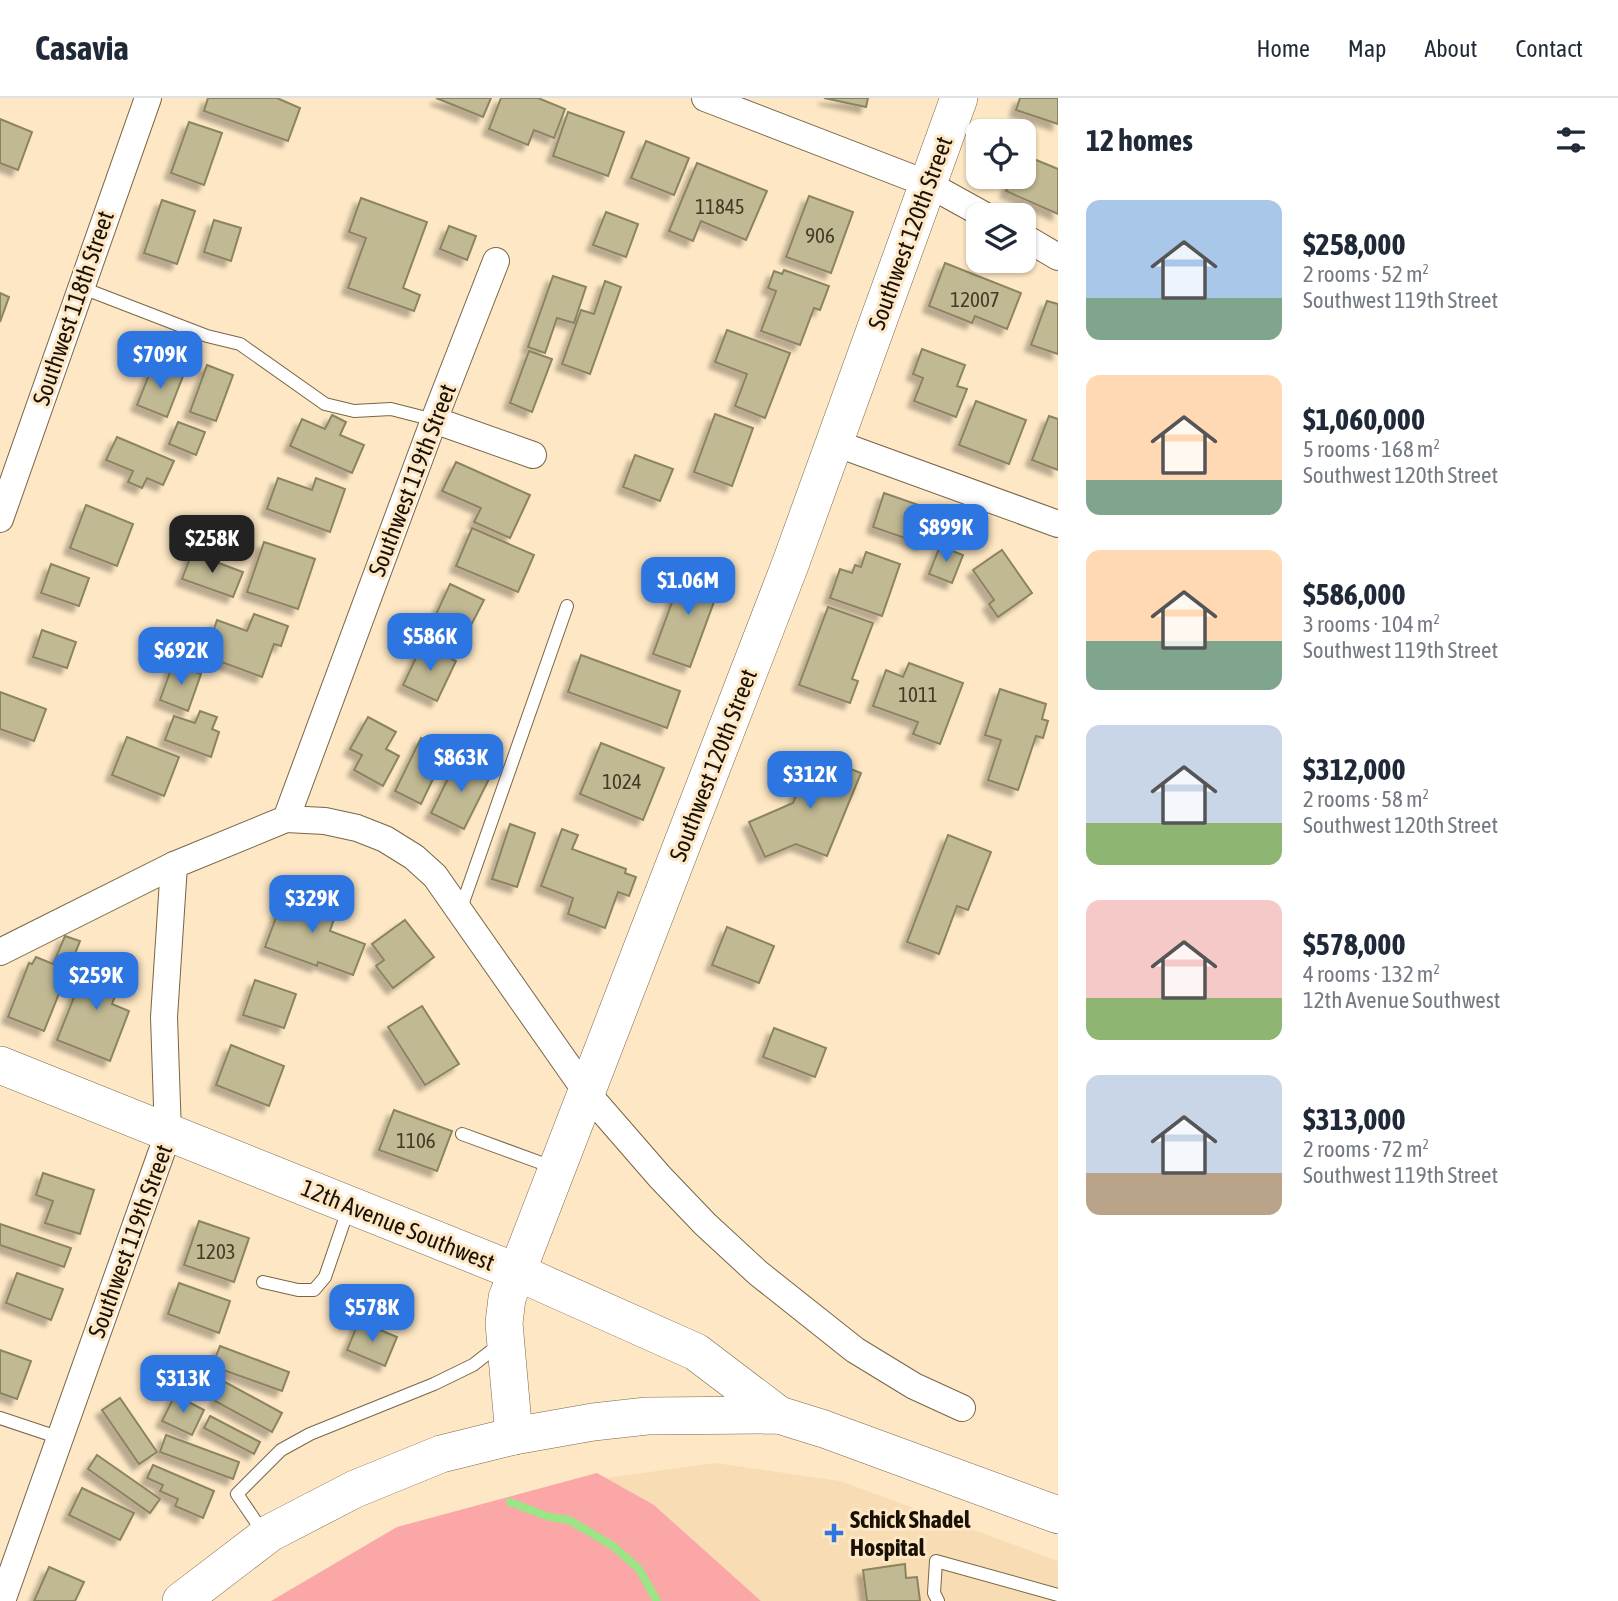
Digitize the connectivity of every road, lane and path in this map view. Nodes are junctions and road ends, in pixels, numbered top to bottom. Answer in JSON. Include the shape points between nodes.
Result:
{"nodes":[{"id":1,"x":148,"y":98,"type":"edge"},
{"id":2,"x":705,"y":98,"type":"edge"},
{"id":3,"x":959,"y":98,"type":"edge"},
{"id":4,"x":928,"y":184,"type":"junction"},
{"id":5,"x":966,"y":205,"type":"edge"},
{"id":6,"x":1036,"y":244,"type":"edge"},
{"id":7,"x":1058,"y":257,"type":"edge"},
{"id":8,"x":496,"y":261,"type":"dead end"},
{"id":9,"x":80,"y":287,"type":"junction"},
{"id":10,"x":434,"y":420,"type":"junction"},
{"id":11,"x":835,"y":443,"type":"junction"},
{"id":12,"x":533,"y":454,"type":"dead end"},
{"id":13,"x":0,"y":519,"type":"edge"},
{"id":14,"x":1058,"y":524,"type":"edge"},
{"id":15,"x":567,"y":606,"type":"dead end"},
{"id":16,"x":286,"y":819,"type":"junction"},
{"id":17,"x":174,"y":865,"type":"junction"},
{"id":18,"x":460,"y":912,"type":"junction"},
{"id":19,"x":0,"y":952,"type":"edge"},
{"id":20,"x":1,"y":1068,"type":"edge"},
{"id":21,"x":587,"y":1093,"type":"junction"},
{"id":22,"x":168,"y":1134,"type":"junction"},
{"id":23,"x":462,"y":1134,"type":"dead end"},
{"id":24,"x":556,"y":1168,"type":"junction"},
{"id":25,"x":350,"y":1206,"type":"junction"},
{"id":26,"x":517,"y":1272,"type":"junction"},
{"id":27,"x":263,"y":1282,"type":"dead end"},
{"id":28,"x":505,"y":1340,"type":"junction"},
{"id":29,"x":962,"y":1408,"type":"dead end"},
{"id":30,"x":779,"y":1415,"type":"junction"},
{"id":31,"x":0,"y":1418,"type":"edge"},
{"id":32,"x":514,"y":1436,"type":"junction"},
{"id":33,"x":60,"y":1438,"type":"junction"},
{"id":34,"x":1058,"y":1515,"type":"edge"},
{"id":35,"x":266,"y":1536,"type":"junction"},
{"id":36,"x":196,"y":1594,"type":"edge"},
{"id":37,"x":1058,"y":1595,"type":"edge"},
{"id":38,"x":2,"y":1601,"type":"edge"},
{"id":39,"x":938,"y":1601,"type":"edge"}],
"edges":[{"from":1,"to":9,"type":"street","name":"Southwest 118th Street"},
{"from":2,"to":4,"type":"street"},
{"from":3,"to":4,"type":"street","name":"Southwest 120th Street"},
{"from":4,"to":5,"type":"street"},
{"from":4,"to":11,"type":"street","name":"Southwest 120th Street"},
{"from":6,"to":7,"type":"street"},
{"from":8,"to":10,"type":"street","name":"Southwest 119th Street"},
{"from":9,"to":10,"type":"lane","via":[[207,336],[240,344],[325,404],[354,411],[391,409]]},
{"from":9,"to":13,"type":"street","name":"Southwest 118th Street"},
{"from":10,"to":12,"type":"street"},
{"from":10,"to":16,"type":"street","name":"Southwest 119th Street"},
{"from":11,"to":14,"type":"street"},
{"from":11,"to":21,"type":"street","name":"Southwest 120th Street"},
{"from":15,"to":18,"type":"lane"},
{"from":16,"to":17,"type":"street"},
{"from":16,"to":18,"type":"street","via":[[357,828],[385,839],[435,876]]},
{"from":17,"to":19,"type":"street"},
{"from":17,"to":22,"type":"street","name":"Southwest 119th Street","via":[[164,1017]]},
{"from":18,"to":21,"type":"street"},
{"from":20,"to":22,"type":"street","name":"12th Avenue Southwest"},
{"from":21,"to":24,"type":"street","name":"Southwest 120th Street"},
{"from":21,"to":29,"type":"street","via":[[687,1205],[758,1273],[855,1350],[914,1387]]},
{"from":22,"to":25,"type":"street","name":"12th Avenue Southwest"},
{"from":22,"to":33,"type":"street","name":"Southwest 119th Street"},
{"from":23,"to":24,"type":"lane"},
{"from":24,"to":26,"type":"street","name":"Southwest 120th Street"},
{"from":25,"to":26,"type":"street","name":"12th Avenue Southwest"},
{"from":25,"to":27,"type":"lane","via":[[325,1277],[314,1290]]},
{"from":26,"to":28,"type":"street","name":"Southwest 120th Street","via":[[507,1298]]},
{"from":26,"to":30,"type":"street","name":"12th Avenue Southwest","via":[[696,1352]]},
{"from":28,"to":32,"type":"street","name":"Southwest 120th Street"},
{"from":28,"to":35,"type":"lane","via":[[473,1365],[281,1450],[237,1494]]},
{"from":30,"to":32,"type":"street","via":[[647,1416]]},
{"from":30,"to":34,"type":"street"},
{"from":31,"to":33,"type":"lane"},
{"from":32,"to":35,"type":"street","via":[[442,1454],[355,1489]]},
{"from":33,"to":38,"type":"street","name":"Southwest 119th Street"},
{"from":35,"to":36,"type":"street"},
{"from":37,"to":39,"type":"lane","via":[[936,1561],[934,1593]]}]}
